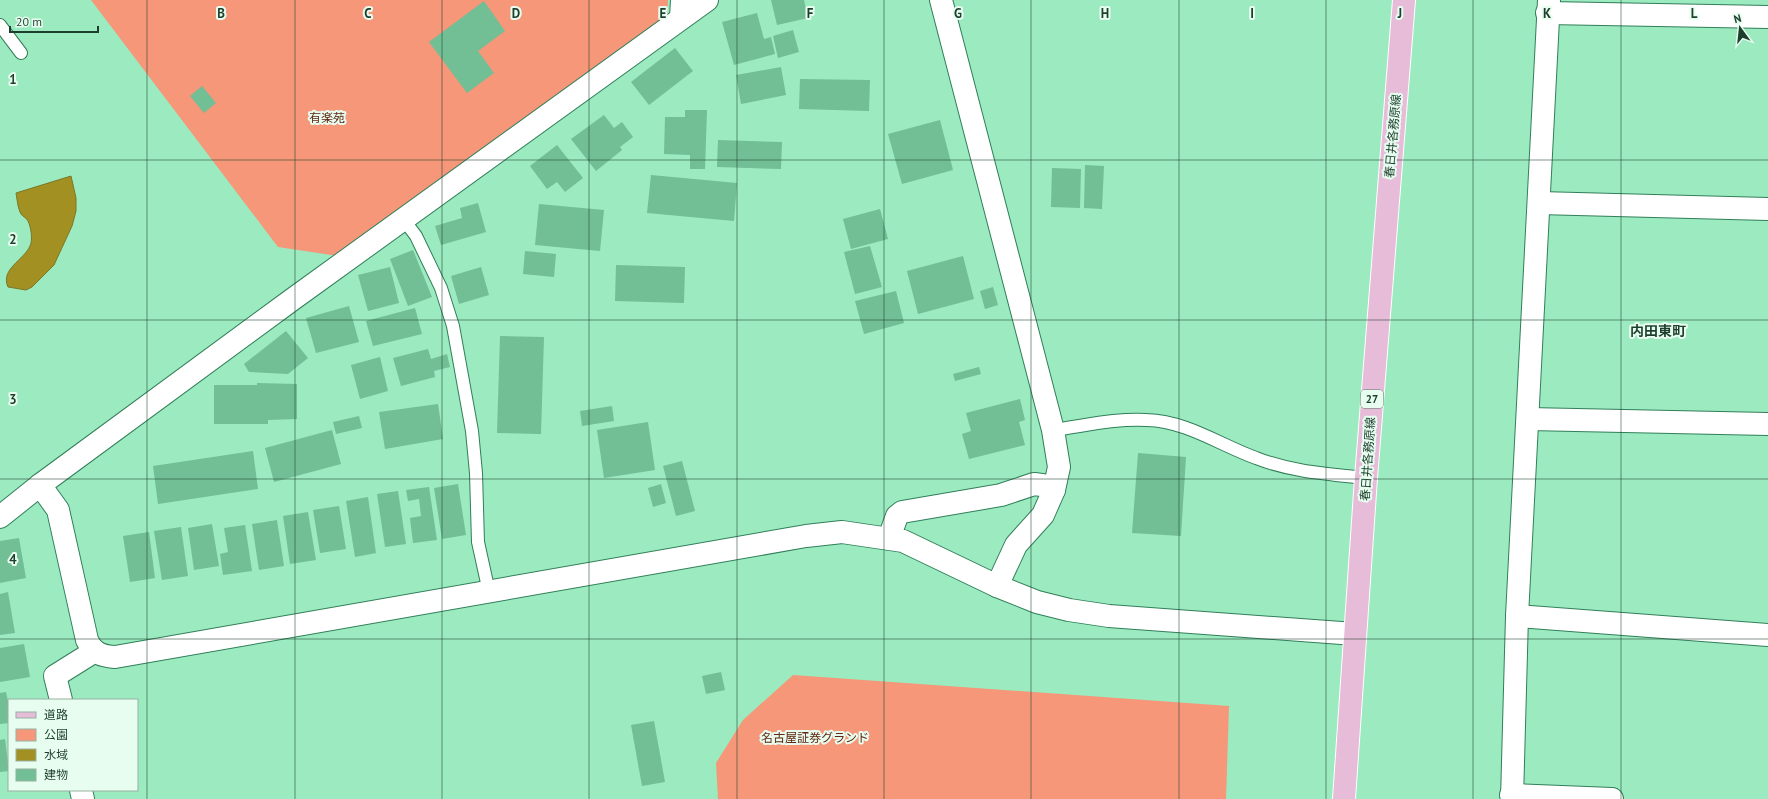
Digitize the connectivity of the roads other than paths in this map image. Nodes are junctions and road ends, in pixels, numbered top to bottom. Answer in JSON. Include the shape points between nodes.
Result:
{"nodes":[{"id":1,"x":707,"y":0,"type":"edge"},
{"id":2,"x":941,"y":0,"type":"edge"},
{"id":3,"x":1404,"y":0,"type":"edge"},
{"id":4,"x":1548,"y":7,"type":"edge"},
{"id":5,"x":682,"y":9,"type":"edge"},
{"id":6,"x":1768,"y":17,"type":"edge"},
{"id":7,"x":0,"y":26,"type":"edge"},
{"id":8,"x":21,"y":53,"type":"dead end"},
{"id":9,"x":1538,"y":203,"type":"junction"},
{"id":10,"x":1768,"y":209,"type":"edge"},
{"id":11,"x":404,"y":220,"type":"junction"},
{"id":12,"x":1528,"y":419,"type":"junction"},
{"id":13,"x":1768,"y":424,"type":"edge"},
{"id":14,"x":1053,"y":430,"type":"junction"},
{"id":15,"x":1366,"y":478,"type":"junction"},
{"id":16,"x":40,"y":485,"type":"junction"},
{"id":17,"x":1054,"y":490,"type":"junction"},
{"id":18,"x":0,"y":517,"type":"edge"},
{"id":19,"x":889,"y":538,"type":"junction"},
{"id":20,"x":997,"y":586,"type":"junction"},
{"id":21,"x":490,"y":592,"type":"junction"},
{"id":22,"x":1517,"y":616,"type":"junction"},
{"id":23,"x":1356,"y":634,"type":"junction"},
{"id":24,"x":1768,"y":635,"type":"edge"},
{"id":25,"x":95,"y":651,"type":"junction"},
{"id":26,"x":61,"y":699,"type":"edge"},
{"id":27,"x":1512,"y":797,"type":"edge"},
{"id":28,"x":1344,"y":799,"type":"edge"},
{"id":29,"x":1612,"y":799,"type":"edge"}],
"edges":[{"from":1,"to":5,"type":"street"},
{"from":2,"to":14,"type":"street"},
{"from":3,"to":15,"type":"main road","name":"春日井各務原線","number":"27"},
{"from":4,"to":6,"type":"street"},
{"from":4,"to":9,"type":"street"},
{"from":5,"to":11,"type":"street"},
{"from":7,"to":8,"type":"lane"},
{"from":9,"to":10,"type":"street"},
{"from":9,"to":12,"type":"street"},
{"from":11,"to":16,"type":"street"},
{"from":11,"to":21,"type":"lane","via":[[416,236],[425,255],[453,326],[472,431],[478,542]]},
{"from":12,"to":13,"type":"street"},
{"from":12,"to":22,"type":"street"},
{"from":14,"to":15,"type":"lane","via":[[1107,422],[1148,420],[1176,425],[1281,467],[1304,472]]},
{"from":14,"to":17,"type":"street","via":[[1059,466]]},
{"from":15,"to":23,"type":"main road","name":"春日井各務原線","number":"27"},
{"from":16,"to":18,"type":"street"},
{"from":16,"to":25,"type":"street","via":[[58,510],[88,640]]},
{"from":17,"to":19,"type":"street","via":[[1034,484],[1001,495],[902,512],[897,516]]},
{"from":17,"to":20,"type":"street","via":[[1043,515],[1016,545]]},
{"from":19,"to":20,"type":"street","via":[[902,541]]},
{"from":19,"to":21,"type":"street","via":[[842,532],[806,536]]},
{"from":20,"to":23,"type":"street","via":[[1037,602],[1109,616]]},
{"from":21,"to":25,"type":"street","via":[[115,657],[103,656]]},
{"from":22,"to":24,"type":"street"},
{"from":22,"to":27,"type":"street"},
{"from":23,"to":28,"type":"main road","name":"春日井各務原線","number":"27"},
{"from":25,"to":26,"type":"street","via":[[55,676]]},
{"from":27,"to":29,"type":"street"}]}
